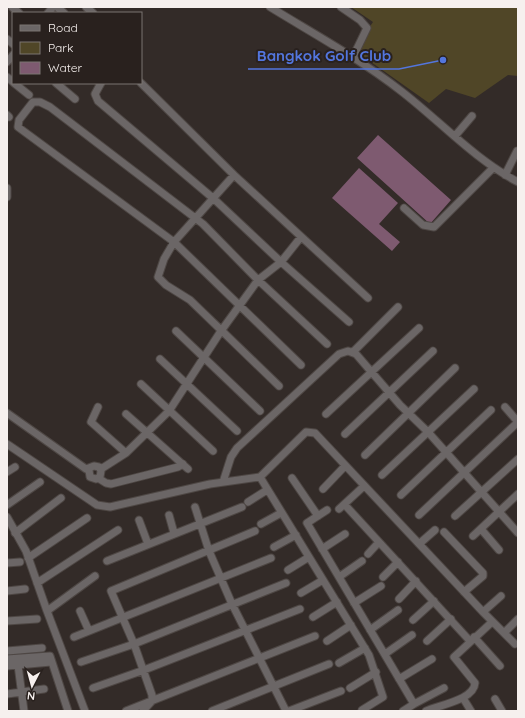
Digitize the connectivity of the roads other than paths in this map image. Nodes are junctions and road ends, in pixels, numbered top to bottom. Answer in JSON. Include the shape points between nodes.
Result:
{"nodes":[{"id":1,"x":270,"y":7,"type":"edge"},
{"id":2,"x":340,"y":7,"type":"edge"},
{"id":3,"x":353,"y":57,"type":"junction"},
{"id":4,"x":16,"y":84,"type":"edge"},
{"id":5,"x":57,"y":84,"type":"edge"},
{"id":6,"x":100,"y":84,"type":"edge"},
{"id":7,"x":142,"y":84,"type":"edge"},
{"id":8,"x":29,"y":95,"type":"dead end"},
{"id":9,"x":75,"y":100,"type":"dead end"},
{"id":10,"x":472,"y":116,"type":"dead end"},
{"id":11,"x":455,"y":136,"type":"junction"},
{"id":12,"x":517,"y":151,"type":"edge"},
{"id":13,"x":493,"y":168,"type":"junction"},
{"id":14,"x":234,"y":175,"type":"junction"},
{"id":15,"x":504,"y":175,"type":"junction"},
{"id":16,"x":518,"y":182,"type":"edge"},
{"id":17,"x":7,"y":188,"type":"edge"},
{"id":18,"x":7,"y":197,"type":"edge"},
{"id":19,"x":214,"y":199,"type":"junction"},
{"id":20,"x":404,"y":208,"type":"dead end"},
{"id":21,"x":195,"y":218,"type":"junction"},
{"id":22,"x":302,"y":237,"type":"junction"},
{"id":23,"x":174,"y":242,"type":"junction"},
{"id":24,"x":280,"y":262,"type":"junction"},
{"id":25,"x":258,"y":280,"type":"junction"},
{"id":26,"x":368,"y":298,"type":"dead end"},
{"id":27,"x":239,"y":306,"type":"junction"},
{"id":28,"x":398,"y":307,"type":"dead end"},
{"id":29,"x":349,"y":322,"type":"dead end"},
{"id":30,"x":419,"y":328,"type":"dead end"},
{"id":31,"x":176,"y":331,"type":"dead end"},
{"id":32,"x":221,"y":332,"type":"junction"},
{"id":33,"x":326,"y":344,"type":"dead end"},
{"id":34,"x":433,"y":351,"type":"dead end"},
{"id":35,"x":352,"y":352,"type":"junction"},
{"id":36,"x":160,"y":358,"type":"dead end"},
{"id":37,"x":204,"y":358,"type":"junction"},
{"id":38,"x":301,"y":365,"type":"dead end"},
{"id":39,"x":455,"y":368,"type":"dead end"},
{"id":40,"x":372,"y":372,"type":"junction"},
{"id":41,"x":141,"y":384,"type":"dead end"},
{"id":42,"x":187,"y":385,"type":"junction"},
{"id":43,"x":279,"y":386,"type":"dead end"},
{"id":44,"x":474,"y":389,"type":"dead end"},
{"id":45,"x":390,"y":393,"type":"junction"},
{"id":46,"x":98,"y":407,"type":"dead end"},
{"id":47,"x":505,"y":407,"type":"dead end"},
{"id":48,"x":490,"y":410,"type":"dead end"},
{"id":49,"x":169,"y":411,"type":"junction"},
{"id":50,"x":260,"y":411,"type":"dead end"},
{"id":51,"x":7,"y":413,"type":"edge"},
{"id":52,"x":408,"y":413,"type":"junction"},
{"id":53,"x":126,"y":414,"type":"dead end"},
{"id":54,"x":326,"y":414,"type":"dead end"},
{"id":55,"x":518,"y":422,"type":"edge"},
{"id":56,"x":237,"y":431,"type":"dead end"},
{"id":57,"x":148,"y":432,"type":"junction"},
{"id":58,"x":428,"y":432,"type":"junction"},
{"id":59,"x":346,"y":434,"type":"dead end"},
{"id":60,"x":7,"y":444,"type":"edge"},
{"id":61,"x":214,"y":451,"type":"dead end"},
{"id":62,"x":446,"y":452,"type":"junction"},
{"id":63,"x":126,"y":453,"type":"junction"},
{"id":64,"x":365,"y":455,"type":"dead end"},
{"id":65,"x":518,"y":459,"type":"edge"},
{"id":66,"x":345,"y":466,"type":"junction"},
{"id":67,"x":15,"y":467,"type":"dead end"},
{"id":68,"x":86,"y":469,"type":"junction"},
{"id":69,"x":101,"y":469,"type":"junction"},
{"id":70,"x":7,"y":472,"type":"edge"},
{"id":71,"x":463,"y":472,"type":"junction"},
{"id":72,"x":382,"y":475,"type":"dead end"},
{"id":73,"x":260,"y":477,"type":"junction"},
{"id":74,"x":98,"y":478,"type":"junction"},
{"id":75,"x":292,"y":478,"type":"dead end"},
{"id":76,"x":40,"y":482,"type":"dead end"},
{"id":77,"x":223,"y":482,"type":"junction"},
{"id":78,"x":364,"y":486,"type":"junction"},
{"id":79,"x":322,"y":489,"type":"dead end"},
{"id":80,"x":267,"y":490,"type":"junction"},
{"id":81,"x":482,"y":492,"type":"junction"},
{"id":82,"x":518,"y":494,"type":"edge"},
{"id":83,"x":401,"y":495,"type":"dead end"},
{"id":84,"x":61,"y":498,"type":"dead end"},
{"id":85,"x":248,"y":502,"type":"dead end"},
{"id":86,"x":7,"y":505,"type":"edge"},
{"id":87,"x":195,"y":507,"type":"dead end"},
{"id":88,"x":242,"y":507,"type":"dead end"},
{"id":89,"x":327,"y":510,"type":"dead end"},
{"id":90,"x":499,"y":512,"type":"junction"},
{"id":91,"x":281,"y":513,"type":"junction"},
{"id":92,"x":168,"y":515,"type":"dead end"},
{"id":93,"x":419,"y":515,"type":"dead end"},
{"id":94,"x":7,"y":516,"type":"edge"},
{"id":95,"x":318,"y":516,"type":"junction"},
{"id":96,"x":455,"y":516,"type":"dead end"},
{"id":97,"x":87,"y":518,"type":"dead end"},
{"id":98,"x":139,"y":520,"type":"dead end"},
{"id":99,"x":200,"y":523,"type":"junction"},
{"id":100,"x":261,"y":524,"type":"dead end"},
{"id":101,"x":9,"y":526,"type":"edge"},
{"id":102,"x":481,"y":529,"type":"junction"},
{"id":103,"x":118,"y":530,"type":"dead end"},
{"id":104,"x":435,"y":530,"type":"dead end"},
{"id":105,"x":256,"y":531,"type":"dead end"},
{"id":106,"x":444,"y":532,"type":"dead end"},
{"id":107,"x":15,"y":533,"type":"junction"},
{"id":108,"x":174,"y":533,"type":"junction"},
{"id":109,"x":518,"y":533,"type":"edge"},
{"id":110,"x":344,"y":534,"type":"dead end"},
{"id":111,"x":296,"y":535,"type":"junction"},
{"id":112,"x":473,"y":536,"type":"dead end"},
{"id":113,"x":379,"y":542,"type":"junction"},
{"id":114,"x":148,"y":544,"type":"junction"},
{"id":115,"x":419,"y":544,"type":"junction"},
{"id":116,"x":274,"y":547,"type":"dead end"},
{"id":117,"x":322,"y":549,"type":"junction"},
{"id":118,"x":499,"y":550,"type":"dead end"},
{"id":119,"x":209,"y":551,"type":"junction"},
{"id":120,"x":368,"y":554,"type":"dead end"},
{"id":121,"x":310,"y":557,"type":"junction"},
{"id":122,"x":28,"y":558,"type":"junction"},
{"id":123,"x":271,"y":558,"type":"dead end"},
{"id":124,"x":107,"y":561,"type":"dead end"},
{"id":125,"x":362,"y":561,"type":"dead end"},
{"id":126,"x":20,"y":562,"type":"dead end"},
{"id":127,"x":398,"y":562,"type":"junction"},
{"id":128,"x":7,"y":563,"type":"edge"},
{"id":129,"x":288,"y":570,"type":"dead end"},
{"id":130,"x":95,"y":576,"type":"dead end"},
{"id":131,"x":339,"y":577,"type":"junction"},
{"id":132,"x":383,"y":577,"type":"dead end"},
{"id":133,"x":222,"y":578,"type":"junction"},
{"id":134,"x":323,"y":580,"type":"junction"},
{"id":135,"x":416,"y":581,"type":"junction"},
{"id":136,"x":37,"y":583,"type":"junction"},
{"id":137,"x":286,"y":583,"type":"dead end"},
{"id":138,"x":381,"y":586,"type":"dead end"},
{"id":139,"x":25,"y":589,"type":"dead end"},
{"id":140,"x":7,"y":591,"type":"edge"},
{"id":141,"x":464,"y":592,"type":"junction"},
{"id":142,"x":301,"y":593,"type":"dead end"},
{"id":143,"x":501,"y":596,"type":"dead end"},
{"id":144,"x":399,"y":599,"type":"dead end"},
{"id":145,"x":434,"y":601,"type":"junction"},
{"id":146,"x":337,"y":602,"type":"junction"},
{"id":147,"x":354,"y":603,"type":"junction"},
{"id":148,"x":232,"y":604,"type":"junction"},
{"id":149,"x":300,"y":609,"type":"dead end"},
{"id":150,"x":398,"y":610,"type":"dead end"},
{"id":151,"x":47,"y":611,"type":"junction"},
{"id":152,"x":80,"y":611,"type":"dead end"},
{"id":153,"x":483,"y":612,"type":"junction"},
{"id":154,"x":123,"y":617,"type":"junction"},
{"id":155,"x":313,"y":617,"type":"dead end"},
{"id":156,"x":38,"y":619,"type":"dead end"},
{"id":157,"x":451,"y":619,"type":"junction"},
{"id":158,"x":413,"y":620,"type":"dead end"},
{"id":159,"x":518,"y":620,"type":"edge"},
{"id":160,"x":7,"y":621,"type":"edge"},
{"id":161,"x":492,"y":622,"type":"junction"},
{"id":162,"x":351,"y":625,"type":"junction"},
{"id":163,"x":370,"y":630,"type":"junction"},
{"id":164,"x":89,"y":631,"type":"junction"},
{"id":165,"x":245,"y":631,"type":"junction"},
{"id":166,"x":504,"y":633,"type":"junction"},
{"id":167,"x":412,"y":635,"type":"dead end"},
{"id":168,"x":315,"y":636,"type":"dead end"},
{"id":169,"x":74,"y":637,"type":"dead end"},
{"id":170,"x":472,"y":639,"type":"junction"},
{"id":171,"x":327,"y":641,"type":"dead end"},
{"id":172,"x":428,"y":641,"type":"dead end"},
{"id":173,"x":134,"y":644,"type":"junction"},
{"id":174,"x":515,"y":644,"type":"dead end"},
{"id":175,"x":42,"y":648,"type":"dead end"},
{"id":176,"x":364,"y":648,"type":"junction"},
{"id":177,"x":7,"y":651,"type":"edge"},
{"id":178,"x":385,"y":654,"type":"junction"},
{"id":179,"x":259,"y":658,"type":"junction"},
{"id":180,"x":432,"y":659,"type":"dead end"},
{"id":181,"x":7,"y":660,"type":"edge"},
{"id":182,"x":51,"y":662,"type":"junction"},
{"id":183,"x":81,"y":662,"type":"dead end"},
{"id":184,"x":339,"y":663,"type":"dead end"},
{"id":185,"x":329,"y":664,"type":"dead end"},
{"id":186,"x":18,"y":665,"type":"junction"},
{"id":187,"x":7,"y":666,"type":"edge"},
{"id":188,"x":500,"y":666,"type":"dead end"},
{"id":189,"x":144,"y":670,"type":"junction"},
{"id":190,"x":376,"y":672,"type":"junction"},
{"id":191,"x":399,"y":679,"type":"junction"},
{"id":192,"x":274,"y":686,"type":"junction"},
{"id":193,"x":93,"y":688,"type":"dead end"},
{"id":194,"x":350,"y":688,"type":"dead end"},
{"id":195,"x":444,"y":688,"type":"dead end"},
{"id":196,"x":44,"y":689,"type":"dead end"},
{"id":197,"x":341,"y":691,"type":"dead end"},
{"id":198,"x":23,"y":692,"type":"junction"},
{"id":199,"x":7,"y":694,"type":"edge"},
{"id":200,"x":463,"y":698,"type":"junction"},
{"id":201,"x":495,"y":699,"type":"dead end"},
{"id":202,"x":152,"y":701,"type":"junction"},
{"id":203,"x":414,"y":704,"type":"junction"},
{"id":204,"x":438,"y":709,"type":"edge"},
{"id":205,"x":362,"y":710,"type":"edge"},
{"id":206,"x":24,"y":711,"type":"edge"},
{"id":207,"x":68,"y":711,"type":"edge"},
{"id":208,"x":86,"y":711,"type":"edge"},
{"id":209,"x":126,"y":711,"type":"edge"},
{"id":210,"x":143,"y":711,"type":"edge"},
{"id":211,"x":212,"y":711,"type":"edge"},
{"id":212,"x":288,"y":711,"type":"edge"},
{"id":213,"x":403,"y":711,"type":"edge"},
{"id":214,"x":426,"y":711,"type":"edge"},
{"id":215,"x":471,"y":711,"type":"edge"},
{"id":216,"x":502,"y":711,"type":"edge"}],
"edges":[{"from":1,"to":3,"type":"street"},
{"from":2,"to":3,"type":"street","via":[[360,20],[367,28]]},
{"from":3,"to":11,"type":"street","via":[[377,72]]},
{"from":4,"to":8,"type":"street"},
{"from":5,"to":9,"type":"street"},
{"from":6,"to":19,"type":"street","via":[[95,94],[98,101]]},
{"from":7,"to":14,"type":"street"},
{"from":10,"to":11,"type":"street"},
{"from":11,"to":13,"type":"street"},
{"from":12,"to":15,"type":"street"},
{"from":13,"to":15,"type":"street"},
{"from":13,"to":20,"type":"street","via":[[434,227],[423,225]]},
{"from":14,"to":19,"type":"street"},
{"from":14,"to":22,"type":"street"},
{"from":15,"to":16,"type":"street"},
{"from":17,"to":18,"type":"street"},
{"from":19,"to":21,"type":"street"},
{"from":19,"to":24,"type":"street"},
{"from":21,"to":23,"type":"street"},
{"from":21,"to":23,"type":"street","via":[[50,107],[33,102],[19,120],[18,127]]},
{"from":21,"to":25,"type":"street"},
{"from":22,"to":24,"type":"street"},
{"from":22,"to":26,"type":"street"},
{"from":23,"to":27,"type":"street"},
{"from":23,"to":32,"type":"street","via":[[158,277],[190,300]]},
{"from":24,"to":25,"type":"street"},
{"from":24,"to":29,"type":"street"},
{"from":25,"to":27,"type":"street"},
{"from":25,"to":33,"type":"street"},
{"from":27,"to":32,"type":"street"},
{"from":27,"to":38,"type":"street"},
{"from":28,"to":35,"type":"street"},
{"from":30,"to":40,"type":"street"},
{"from":31,"to":37,"type":"street"},
{"from":32,"to":37,"type":"street"},
{"from":32,"to":43,"type":"street"},
{"from":34,"to":45,"type":"street"},
{"from":35,"to":40,"type":"street"},
{"from":35,"to":77,"type":"street","via":[[339,354],[237,448],[226,468]]},
{"from":36,"to":42,"type":"street"},
{"from":37,"to":42,"type":"street"},
{"from":37,"to":50,"type":"street"},
{"from":39,"to":52,"type":"street"},
{"from":40,"to":45,"type":"street"},
{"from":40,"to":54,"type":"street"},
{"from":41,"to":49,"type":"street"},
{"from":42,"to":49,"type":"street"},
{"from":42,"to":56,"type":"street"},
{"from":44,"to":58,"type":"street"},
{"from":45,"to":52,"type":"street"},
{"from":45,"to":59,"type":"street"},
{"from":46,"to":63,"type":"street","via":[[91,422]]},
{"from":47,"to":55,"type":"street"},
{"from":48,"to":62,"type":"street"},
{"from":49,"to":57,"type":"street"},
{"from":49,"to":61,"type":"street"},
{"from":51,"to":68,"type":"street"},
{"from":52,"to":58,"type":"street"},
{"from":52,"to":64,"type":"street"},
{"from":53,"to":57,"type":"street"},
{"from":55,"to":71,"type":"street"},
{"from":57,"to":63,"type":"street"},
{"from":57,"to":74,"type":"street","via":[[185,467],[111,484],[106,484]]},
{"from":58,"to":62,"type":"street"},
{"from":58,"to":72,"type":"street"},
{"from":60,"to":77,"type":"street","via":[[102,508]]},
{"from":62,"to":71,"type":"street"},
{"from":62,"to":83,"type":"street"},
{"from":63,"to":69,"type":"street"},
{"from":65,"to":81,"type":"street"},
{"from":66,"to":73,"type":"street","via":[[320,437],[310,431]]},
{"from":66,"to":78,"type":"street"},
{"from":66,"to":79,"type":"street"},
{"from":67,"to":70,"type":"street"},
{"from":68,"to":69,"type":"street","via":[[94,466]]},
{"from":68,"to":74,"type":"street","via":[[92,478]]},
{"from":69,"to":74,"type":"street"},
{"from":71,"to":81,"type":"street"},
{"from":71,"to":93,"type":"street"},
{"from":73,"to":77,"type":"street"},
{"from":73,"to":80,"type":"street"},
{"from":75,"to":95,"type":"street"},
{"from":76,"to":86,"type":"street"},
{"from":78,"to":113,"type":"street","via":[[342,507]]},
{"from":78,"to":115,"type":"street"},
{"from":80,"to":85,"type":"street"},
{"from":80,"to":91,"type":"street"},
{"from":81,"to":90,"type":"street"},
{"from":81,"to":96,"type":"street"},
{"from":82,"to":90,"type":"street"},
{"from":84,"to":107,"type":"street"},
{"from":87,"to":99,"type":"street"},
{"from":88,"to":99,"type":"street"},
{"from":89,"to":95,"type":"street"},
{"from":90,"to":102,"type":"street"},
{"from":90,"to":109,"type":"street"},
{"from":91,"to":100,"type":"street"},
{"from":91,"to":111,"type":"street"},
{"from":92,"to":108,"type":"street"},
{"from":94,"to":101,"type":"street"},
{"from":95,"to":117,"type":"street","via":[[307,523]]},
{"from":97,"to":122,"type":"street"},
{"from":98,"to":114,"type":"street"},
{"from":99,"to":108,"type":"street"},
{"from":99,"to":119,"type":"street"},
{"from":101,"to":107,"type":"street"},
{"from":102,"to":112,"type":"street"},
{"from":102,"to":118,"type":"street"},
{"from":103,"to":136,"type":"street"},
{"from":104,"to":115,"type":"street"},
{"from":105,"to":119,"type":"street"},
{"from":106,"to":141,"type":"street","via":[[483,573],[483,576]]},
{"from":107,"to":122,"type":"street"},
{"from":108,"to":114,"type":"street"},
{"from":110,"to":117,"type":"street"},
{"from":111,"to":116,"type":"street"},
{"from":111,"to":121,"type":"street"},
{"from":113,"to":120,"type":"street"},
{"from":113,"to":127,"type":"street"},
{"from":114,"to":124,"type":"street"},
{"from":115,"to":141,"type":"street"},
{"from":117,"to":131,"type":"street"},
{"from":119,"to":133,"type":"street"},
{"from":119,"to":154,"type":"street","via":[[112,591]]},
{"from":121,"to":129,"type":"street"},
{"from":121,"to":134,"type":"street"},
{"from":122,"to":136,"type":"street"},
{"from":123,"to":133,"type":"street"},
{"from":125,"to":131,"type":"street"},
{"from":126,"to":128,"type":"street"},
{"from":127,"to":132,"type":"street"},
{"from":127,"to":135,"type":"street"},
{"from":130,"to":151,"type":"street"},
{"from":131,"to":147,"type":"street"},
{"from":133,"to":148,"type":"street"},
{"from":133,"to":154,"type":"street"},
{"from":134,"to":142,"type":"street"},
{"from":134,"to":146,"type":"street"},
{"from":135,"to":144,"type":"street"},
{"from":135,"to":145,"type":"street"},
{"from":136,"to":151,"type":"street"},
{"from":137,"to":148,"type":"street"},
{"from":138,"to":147,"type":"street"},
{"from":139,"to":140,"type":"street"},
{"from":141,"to":153,"type":"street"},
{"from":143,"to":153,"type":"street"},
{"from":145,"to":157,"type":"street"},
{"from":145,"to":158,"type":"street"},
{"from":146,"to":155,"type":"street"},
{"from":146,"to":162,"type":"street"},
{"from":147,"to":163,"type":"street"},
{"from":148,"to":165,"type":"street"},
{"from":148,"to":173,"type":"street"},
{"from":149,"to":165,"type":"street"},
{"from":150,"to":163,"type":"street"},
{"from":151,"to":208,"type":"street"},
{"from":152,"to":164,"type":"street"},
{"from":153,"to":161,"type":"street"},
{"from":154,"to":164,"type":"street"},
{"from":154,"to":173,"type":"street"},
{"from":156,"to":160,"type":"street"},
{"from":157,"to":170,"type":"street"},
{"from":157,"to":172,"type":"street"},
{"from":159,"to":166,"type":"street"},
{"from":161,"to":166,"type":"street"},
{"from":161,"to":170,"type":"street"},
{"from":162,"to":171,"type":"street"},
{"from":162,"to":176,"type":"street"},
{"from":163,"to":178,"type":"street"},
{"from":164,"to":169,"type":"street"},
{"from":165,"to":179,"type":"street"},
{"from":165,"to":189,"type":"street"},
{"from":166,"to":174,"type":"street"},
{"from":167,"to":178,"type":"street"},
{"from":168,"to":179,"type":"street"},
{"from":170,"to":188,"type":"street"},
{"from":170,"to":200,"type":"street","via":[[454,657],[475,683],[474,688]]},
{"from":173,"to":183,"type":"street"},
{"from":173,"to":189,"type":"street"},
{"from":175,"to":177,"type":"street"},
{"from":176,"to":184,"type":"street"},
{"from":176,"to":190,"type":"street"},
{"from":178,"to":191,"type":"street"},
{"from":179,"to":192,"type":"street"},
{"from":179,"to":202,"type":"street"},
{"from":180,"to":191,"type":"street"},
{"from":181,"to":182,"type":"street","via":[[50,656]]},
{"from":182,"to":186,"type":"street"},
{"from":182,"to":207,"type":"street"},
{"from":185,"to":192,"type":"street"},
{"from":186,"to":187,"type":"street"},
{"from":186,"to":198,"type":"street"},
{"from":189,"to":193,"type":"street"},
{"from":189,"to":202,"type":"street"},
{"from":190,"to":194,"type":"street"},
{"from":190,"to":205,"type":"street","via":[[383,697]]},
{"from":191,"to":203,"type":"street"},
{"from":192,"to":211,"type":"street"},
{"from":192,"to":212,"type":"street"},
{"from":195,"to":203,"type":"street"},
{"from":196,"to":198,"type":"street"},
{"from":197,"to":212,"type":"street"},
{"from":198,"to":199,"type":"street"},
{"from":198,"to":206,"type":"street"},
{"from":200,"to":204,"type":"street"},
{"from":200,"to":215,"type":"street"},
{"from":201,"to":216,"type":"street"},
{"from":202,"to":209,"type":"street"},
{"from":202,"to":210,"type":"street"},
{"from":203,"to":213,"type":"street"},
{"from":204,"to":214,"type":"street"}]}
